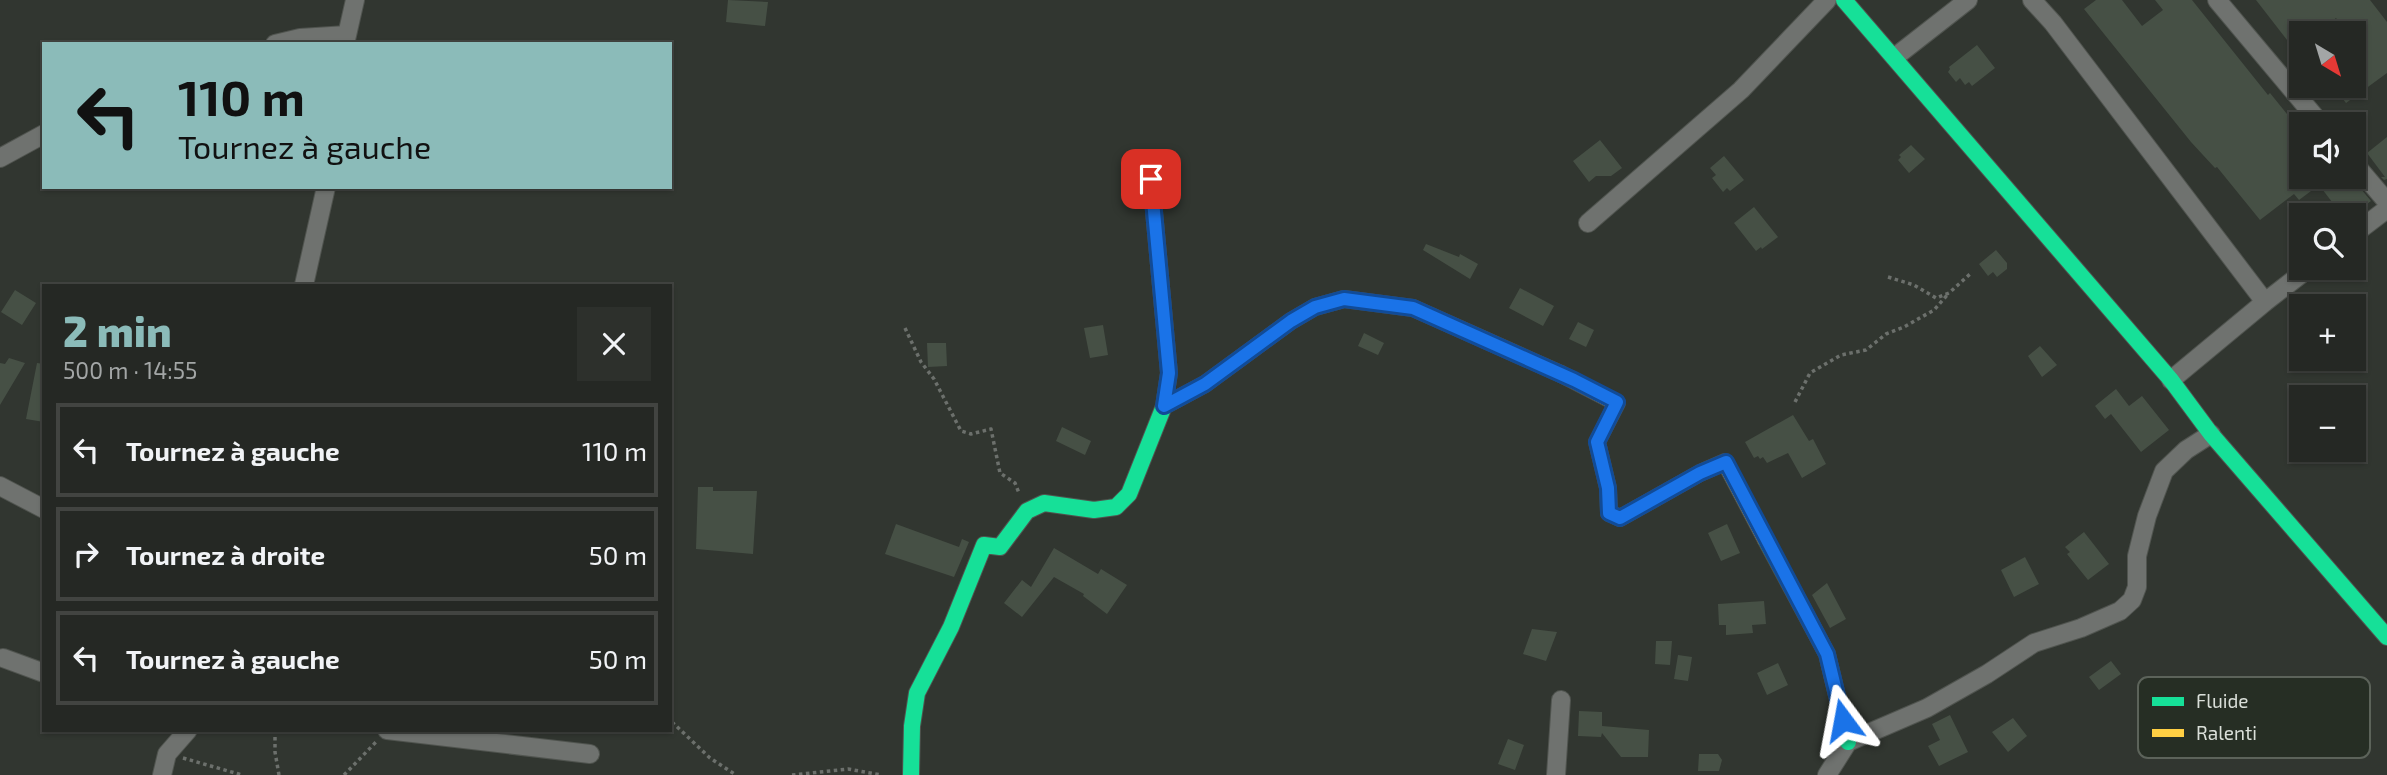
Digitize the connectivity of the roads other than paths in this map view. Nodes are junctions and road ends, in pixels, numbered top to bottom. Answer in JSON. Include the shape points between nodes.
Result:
{"nodes":[{"id":1,"x":355,"y":0,"type":"edge"},
{"id":2,"x":1826,"y":0,"type":"edge"},
{"id":3,"x":1844,"y":0,"type":"edge"},
{"id":4,"x":1968,"y":0,"type":"edge"},
{"id":5,"x":2032,"y":0,"type":"edge"},
{"id":6,"x":2217,"y":0,"type":"edge"},
{"id":7,"x":346,"y":39,"type":"edge"},
{"id":8,"x":283,"y":42,"type":"edge"},
{"id":9,"x":1895,"y":57,"type":"junction"},
{"id":10,"x":2311,"y":112,"type":"edge"},
{"id":11,"x":42,"y":135,"type":"edge"},
{"id":12,"x":0,"y":158,"type":"edge"},
{"id":13,"x":2366,"y":177,"type":"edge"},
{"id":14,"x":1151,"y":179,"type":"dead end"},
{"id":15,"x":326,"y":189,"type":"edge"},
{"id":16,"x":2387,"y":202,"type":"edge"},
{"id":17,"x":2387,"y":209,"type":"edge"},
{"id":18,"x":1588,"y":223,"type":"dead end"},
{"id":19,"x":2366,"y":225,"type":"edge"},
{"id":20,"x":2293,"y":280,"type":"edge"},
{"id":21,"x":304,"y":284,"type":"edge"},
{"id":22,"x":2264,"y":302,"type":"junction"},
{"id":23,"x":2171,"y":380,"type":"junction"},
{"id":24,"x":1164,"y":406,"type":"junction"},
{"id":25,"x":2211,"y":434,"type":"junction"},
{"id":26,"x":0,"y":486,"type":"edge"},
{"id":27,"x":42,"y":508,"type":"edge"},
{"id":28,"x":2387,"y":637,"type":"edge"},
{"id":29,"x":3,"y":658,"type":"dead end"},
{"id":30,"x":42,"y":672,"type":"edge"},
{"id":31,"x":1561,"y":699,"type":"dead end"},
{"id":32,"x":186,"y":732,"type":"edge"},
{"id":33,"x":382,"y":735,"type":"edge"},
{"id":34,"x":1848,"y":742,"type":"junction"},
{"id":35,"x":590,"y":754,"type":"dead end"},
{"id":36,"x":162,"y":775,"type":"edge"},
{"id":37,"x":911,"y":775,"type":"edge"},
{"id":38,"x":1556,"y":775,"type":"edge"},
{"id":39,"x":1827,"y":775,"type":"edge"}],
"edges":[{"from":1,"to":7,"type":"street"},
{"from":2,"to":18,"type":"street","via":[[1741,90]]},
{"from":3,"to":9,"type":"street"},
{"from":4,"to":9,"type":"street"},
{"from":5,"to":22,"type":"street"},
{"from":6,"to":10,"type":"street"},
{"from":7,"to":8,"type":"street"},
{"from":9,"to":23,"type":"street"},
{"from":11,"to":12,"type":"street"},
{"from":13,"to":16,"type":"street"},
{"from":14,"to":24,"type":"street","via":[[1169,373]]},
{"from":15,"to":21,"type":"street"},
{"from":17,"to":19,"type":"street"},
{"from":20,"to":22,"type":"street"},
{"from":22,"to":23,"type":"street"},
{"from":23,"to":25,"type":"street"},
{"from":24,"to":34,"type":"street","via":[[1205,384],[1291,321],[1315,307],[1344,299],[1413,308],[1574,380],[1617,402],[1597,442],[1609,513],[1620,518],[1726,462],[1827,654]]},
{"from":24,"to":37,"type":"street","via":[[1129,494],[1116,507],[1094,510],[1044,503],[1027,511],[1000,547],[984,545],[951,627],[917,694]]},
{"from":25,"to":28,"type":"street"},
{"from":25,"to":34,"type":"street","via":[[2164,471],[2137,556],[2137,587],[2120,611],[2034,643],[1927,708]]},
{"from":26,"to":27,"type":"street"},
{"from":29,"to":30,"type":"street"},
{"from":31,"to":38,"type":"street"},
{"from":32,"to":36,"type":"street","via":[[167,754]]},
{"from":33,"to":35,"type":"street"},
{"from":34,"to":39,"type":"street"}]}
